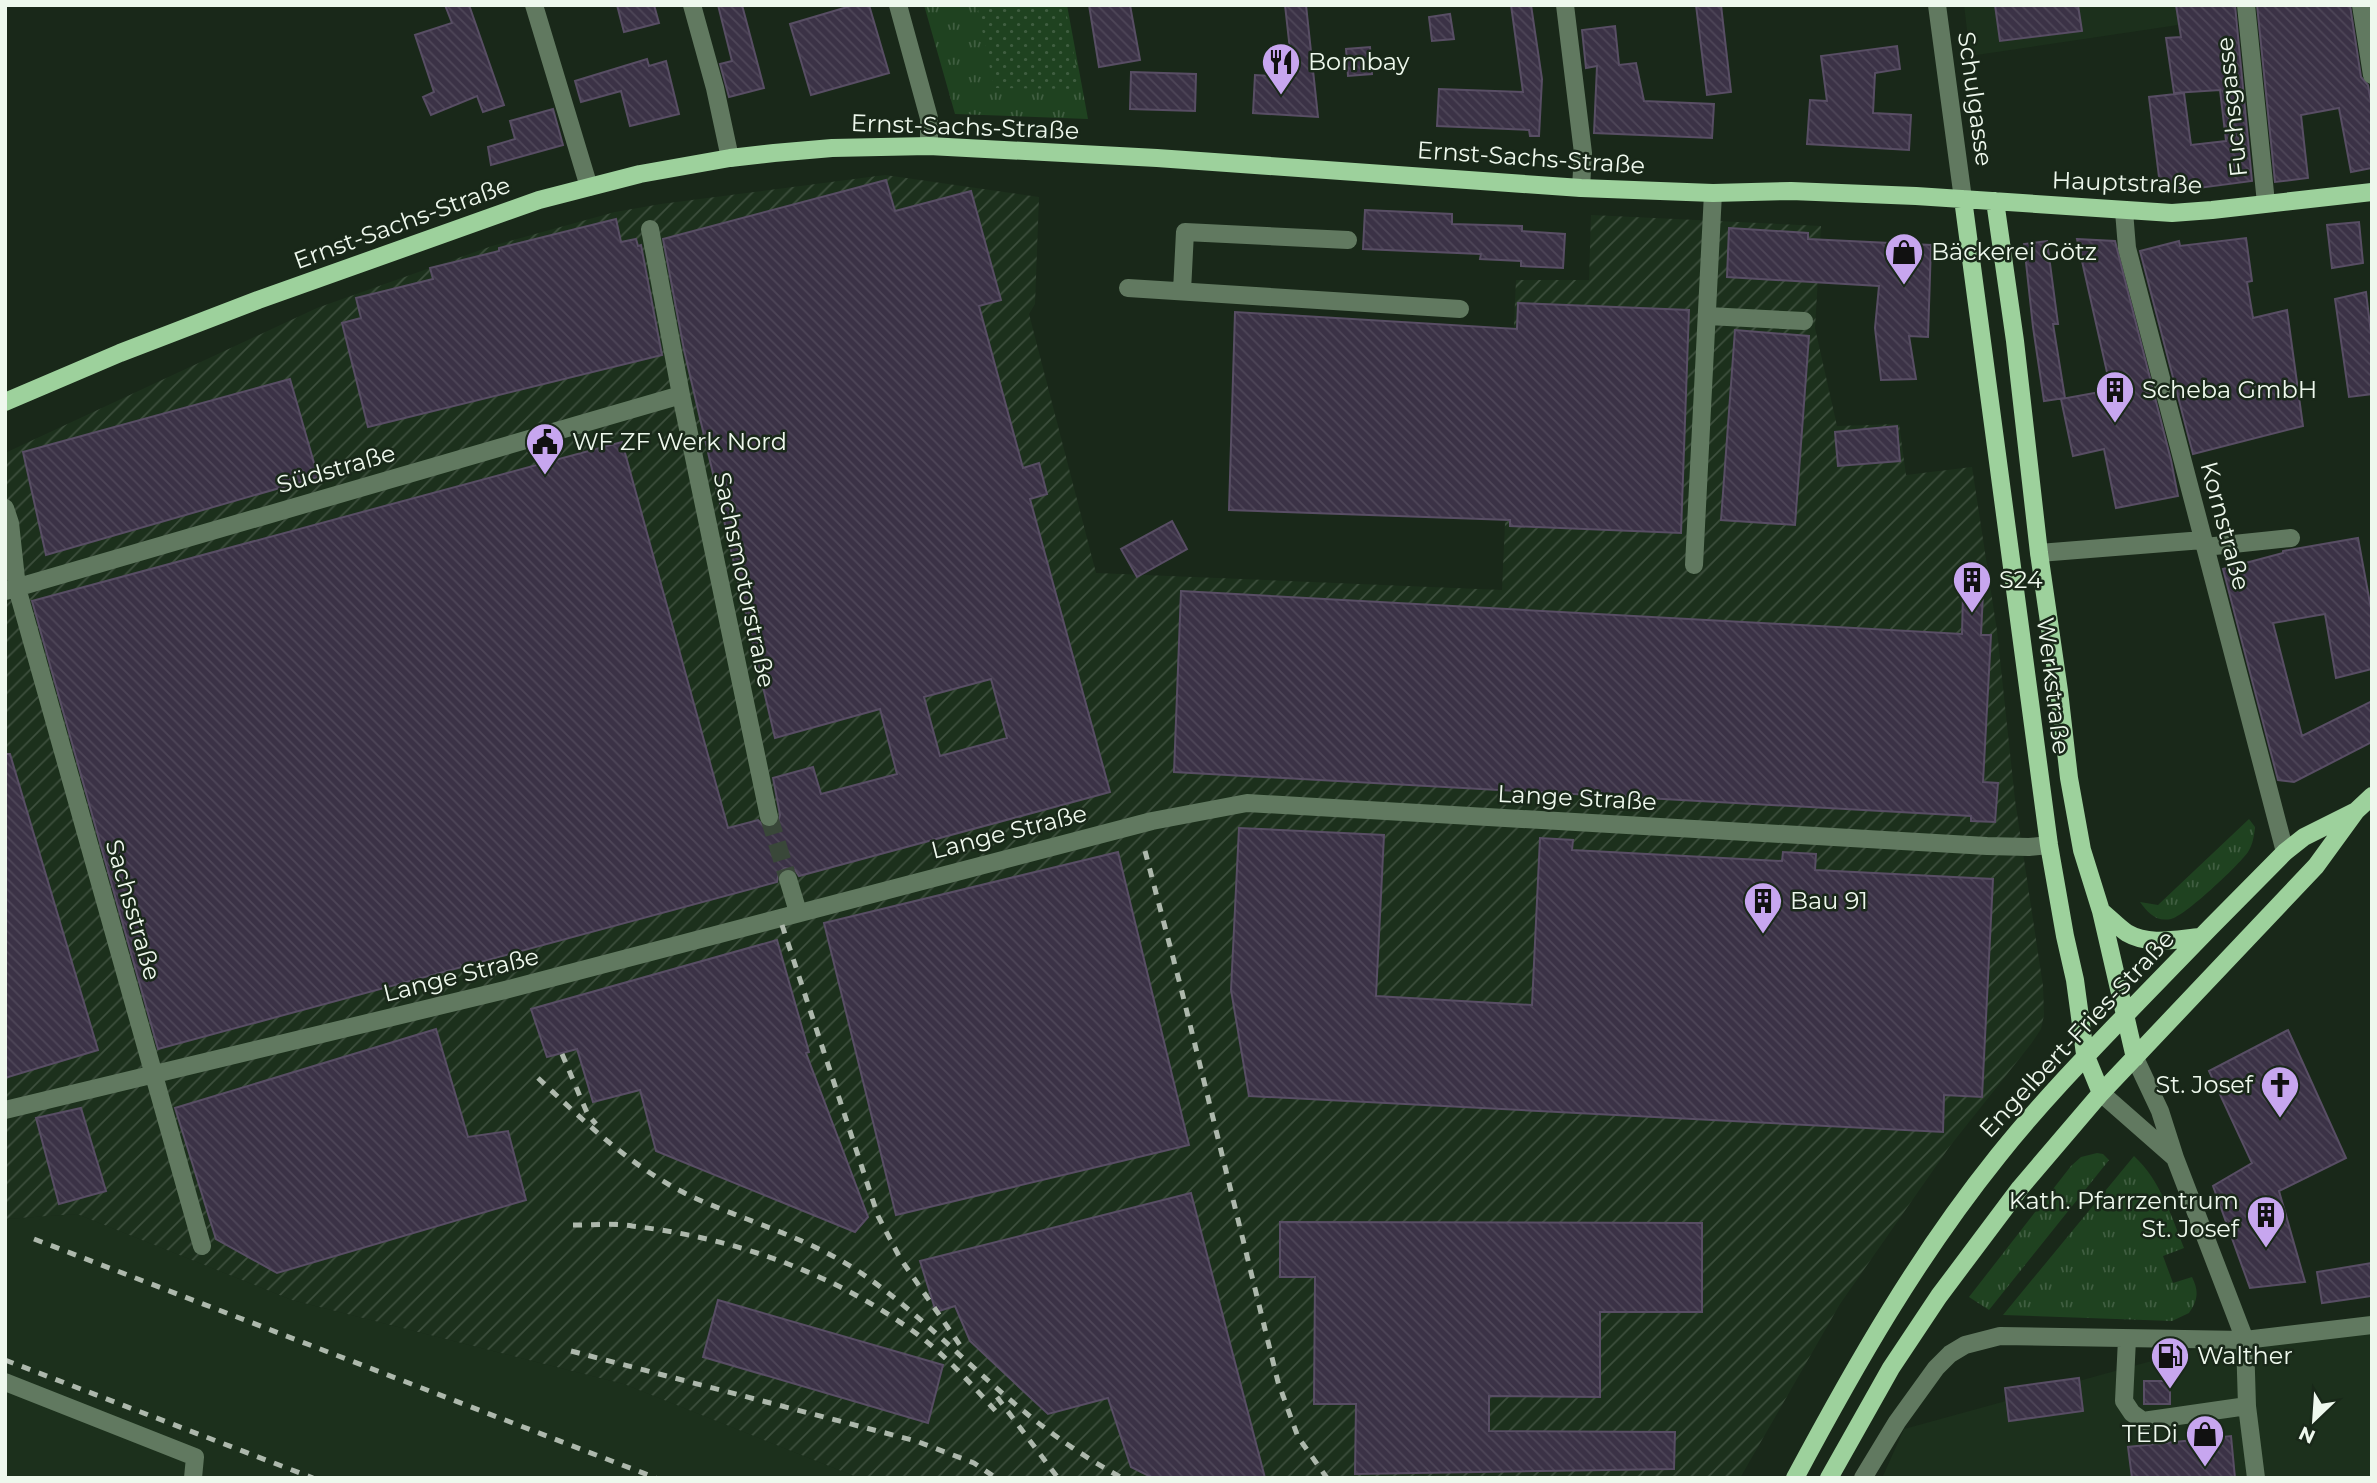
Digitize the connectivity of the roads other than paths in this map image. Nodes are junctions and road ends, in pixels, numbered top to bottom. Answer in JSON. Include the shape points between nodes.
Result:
{"nodes":[{"id":1,"x":534,"y":5,"type":"edge"},
{"id":2,"x":692,"y":5,"type":"edge"},
{"id":3,"x":898,"y":5,"type":"edge"},
{"id":4,"x":1565,"y":5,"type":"edge"},
{"id":5,"x":1937,"y":5,"type":"edge"},
{"id":6,"x":2246,"y":5,"type":"edge"},
{"id":7,"x":2361,"y":5,"type":"edge"},
{"id":8,"x":2372,"y":75,"type":"edge"},
{"id":9,"x":929,"y":146,"type":"junction"},
{"id":10,"x":730,"y":158,"type":"junction"},
{"id":11,"x":589,"y":187,"type":"junction"},
{"id":12,"x":1581,"y":188,"type":"junction"},
{"id":13,"x":2372,"y":191,"type":"edge"},
{"id":14,"x":1713,"y":193,"type":"junction"},
{"id":15,"x":1964,"y":199,"type":"junction"},
{"id":16,"x":1995,"y":201,"type":"junction"},
{"id":17,"x":2266,"y":203,"type":"junction"},
{"id":18,"x":2124,"y":211,"type":"junction"},
{"id":19,"x":650,"y":229,"type":"dead end"},
{"id":20,"x":1348,"y":240,"type":"dead end"},
{"id":21,"x":1128,"y":288,"type":"dead end"},
{"id":22,"x":1182,"y":291,"type":"junction"},
{"id":23,"x":1460,"y":309,"type":"dead end"},
{"id":24,"x":1708,"y":316,"type":"junction"},
{"id":25,"x":1804,"y":321,"type":"dead end"},
{"id":26,"x":681,"y":394,"type":"junction"},
{"id":27,"x":5,"y":402,"type":"edge"},
{"id":28,"x":5,"y":508,"type":"edge"},
{"id":29,"x":2291,"y":538,"type":"dead end"},
{"id":30,"x":2204,"y":544,"type":"junction"},
{"id":31,"x":2039,"y":553,"type":"junction"},
{"id":32,"x":1695,"y":565,"type":"dead end"},
{"id":33,"x":11,"y":589,"type":"edge"},
{"id":34,"x":2372,"y":796,"type":"edge"},
{"id":35,"x":2356,"y":811,"type":"junction"},
{"id":36,"x":769,"y":817,"type":"tunnel mouth"},
{"id":37,"x":2049,"y":845,"type":"junction"},
{"id":38,"x":2285,"y":852,"type":"junction"},
{"id":39,"x":788,"y":879,"type":"tunnel mouth"},
{"id":40,"x":2101,"y":911,"type":"junction"},
{"id":41,"x":798,"y":912,"type":"junction"},
{"id":42,"x":2200,"y":937,"type":"junction"},
{"id":43,"x":2125,"y":1016,"type":"junction"},
{"id":44,"x":2085,"y":1054,"type":"junction"},
{"id":45,"x":2135,"y":1058,"type":"junction"},
{"id":46,"x":154,"y":1074,"type":"junction"},
{"id":47,"x":2101,"y":1093,"type":"junction"},
{"id":48,"x":5,"y":1110,"type":"edge"},
{"id":49,"x":2175,"y":1158,"type":"junction"},
{"id":50,"x":202,"y":1246,"type":"dead end"},
{"id":51,"x":2372,"y":1325,"type":"edge"},
{"id":52,"x":2127,"y":1339,"type":"junction"},
{"id":53,"x":2245,"y":1340,"type":"junction"},
{"id":54,"x":5,"y":1382,"type":"edge"},
{"id":55,"x":2247,"y":1406,"type":"junction"},
{"id":56,"x":193,"y":1478,"type":"edge"},
{"id":57,"x":1795,"y":1478,"type":"edge"},
{"id":58,"x":1829,"y":1478,"type":"edge"},
{"id":59,"x":1863,"y":1478,"type":"edge"},
{"id":60,"x":2256,"y":1478,"type":"edge"}],
"edges":[{"from":1,"to":11,"type":"street"},
{"from":2,"to":10,"type":"street"},
{"from":3,"to":9,"type":"street","via":[[929,118]]},
{"from":4,"to":12,"type":"street","via":[[1583,153]]},
{"from":5,"to":15,"type":"street","name":"Schulgasse"},
{"from":6,"to":17,"type":"street","name":"Fuchsgasse"},
{"from":7,"to":8,"type":"street"},
{"from":9,"to":10,"type":"main road","name":"Ernst-Sachs-Straße","via":[[832,148]]},
{"from":9,"to":12,"type":"main road","name":"Ernst-Sachs-Straße"},
{"from":10,"to":11,"type":"main road","name":"Ernst-Sachs-Straße"},
{"from":11,"to":27,"type":"main road","name":"Ernst-Sachs-Straße","via":[[539,200],[258,300]]},
{"from":12,"to":14,"type":"main road","name":"Ernst-Sachs-Straße"},
{"from":13,"to":17,"type":"main road","name":"Hauptstraße"},
{"from":14,"to":15,"type":"main road","name":"Ernst-Sachs-Straße","via":[[1791,191]]},
{"from":14,"to":24,"type":"street"},
{"from":15,"to":16,"type":"main road","name":"Hauptstraße"},
{"from":15,"to":37,"type":"main road","name":"Werkstraße"},
{"from":16,"to":18,"type":"main road","name":"Hauptstraße"},
{"from":16,"to":31,"type":"main road","name":"Werkstraße"},
{"from":17,"to":18,"type":"main road","name":"Hauptstraße","via":[[2186,212]]},
{"from":18,"to":30,"type":"street","name":"Kornstraße","via":[[2127,248]]},
{"from":19,"to":26,"type":"street","name":"Sachsmotorstraße"},
{"from":20,"to":22,"type":"street","via":[[1185,232]]},
{"from":21,"to":22,"type":"street"},
{"from":22,"to":23,"type":"street"},
{"from":24,"to":25,"type":"street"},
{"from":24,"to":32,"type":"street"},
{"from":26,"to":33,"type":"street","name":"Südstraße"},
{"from":26,"to":36,"type":"street","name":"Sachsmotorstraße"},
{"from":28,"to":33,"type":"street","name":"Sachsstraße","via":[[10,523]]},
{"from":29,"to":30,"type":"street"},
{"from":30,"to":31,"type":"street"},
{"from":30,"to":38,"type":"street","name":"Kornstraße"},
{"from":31,"to":40,"type":"main road","name":"Werkstraße","via":[[2069,778],[2082,850]]},
{"from":33,"to":46,"type":"street","name":"Sachsstraße"},
{"from":34,"to":35,"type":"main road","name":"Engelbert-Fries-Straße"},
{"from":35,"to":38,"type":"main road","name":"Engelbert-Fries-Straße"},
{"from":35,"to":45,"type":"main road","name":"Engelbert-Fries-Straße","via":[[2316,866]]},
{"from":37,"to":41,"type":"street","name":"Lange Straße","via":[[1987,846],[1247,803],[1152,821]]},
{"from":37,"to":44,"type":"main road","name":"Werkstraße"},
{"from":38,"to":42,"type":"main road","name":"Engelbert-Fries-Straße"},
{"from":39,"to":41,"type":"street"},
{"from":40,"to":42,"type":"main road","via":[[2128,934],[2144,939]]},
{"from":40,"to":43,"type":"main road","name":"Werkstraße"},
{"from":41,"to":46,"type":"street","name":"Lange Straße","via":[[505,990]]},
{"from":42,"to":43,"type":"main road","name":"Engelbert-Fries-Straße"},
{"from":43,"to":44,"type":"main road","name":"Engelbert-Fries-Straße"},
{"from":43,"to":45,"type":"main road","name":"Werkstraße"},
{"from":44,"to":47,"type":"main road","name":"Werkstraße"},
{"from":44,"to":57,"type":"main road","name":"Engelbert-Fries-Straße","via":[[1996,1158],[1910,1277],[1863,1351]]},
{"from":45,"to":47,"type":"main road","name":"Engelbert-Fries-Straße"},
{"from":45,"to":49,"type":"street","via":[[2161,1111]]},
{"from":46,"to":48,"type":"street","name":"Lange Straße"},
{"from":46,"to":50,"type":"street","name":"Sachsstraße"},
{"from":47,"to":49,"type":"street"},
{"from":47,"to":58,"type":"main road","name":"Engelbert-Fries-Straße","via":[[2020,1188],[1939,1296],[1891,1368]]},
{"from":49,"to":53,"type":"street"},
{"from":51,"to":53,"type":"street"},
{"from":52,"to":53,"type":"street"},
{"from":52,"to":55,"type":"street","via":[[2124,1401],[2143,1421]]},
{"from":52,"to":59,"type":"street","via":[[2000,1336],[1965,1345],[1936,1368]]},
{"from":53,"to":55,"type":"street"},
{"from":54,"to":56,"type":"street","via":[[195,1457]]},
{"from":55,"to":60,"type":"street"}]}
